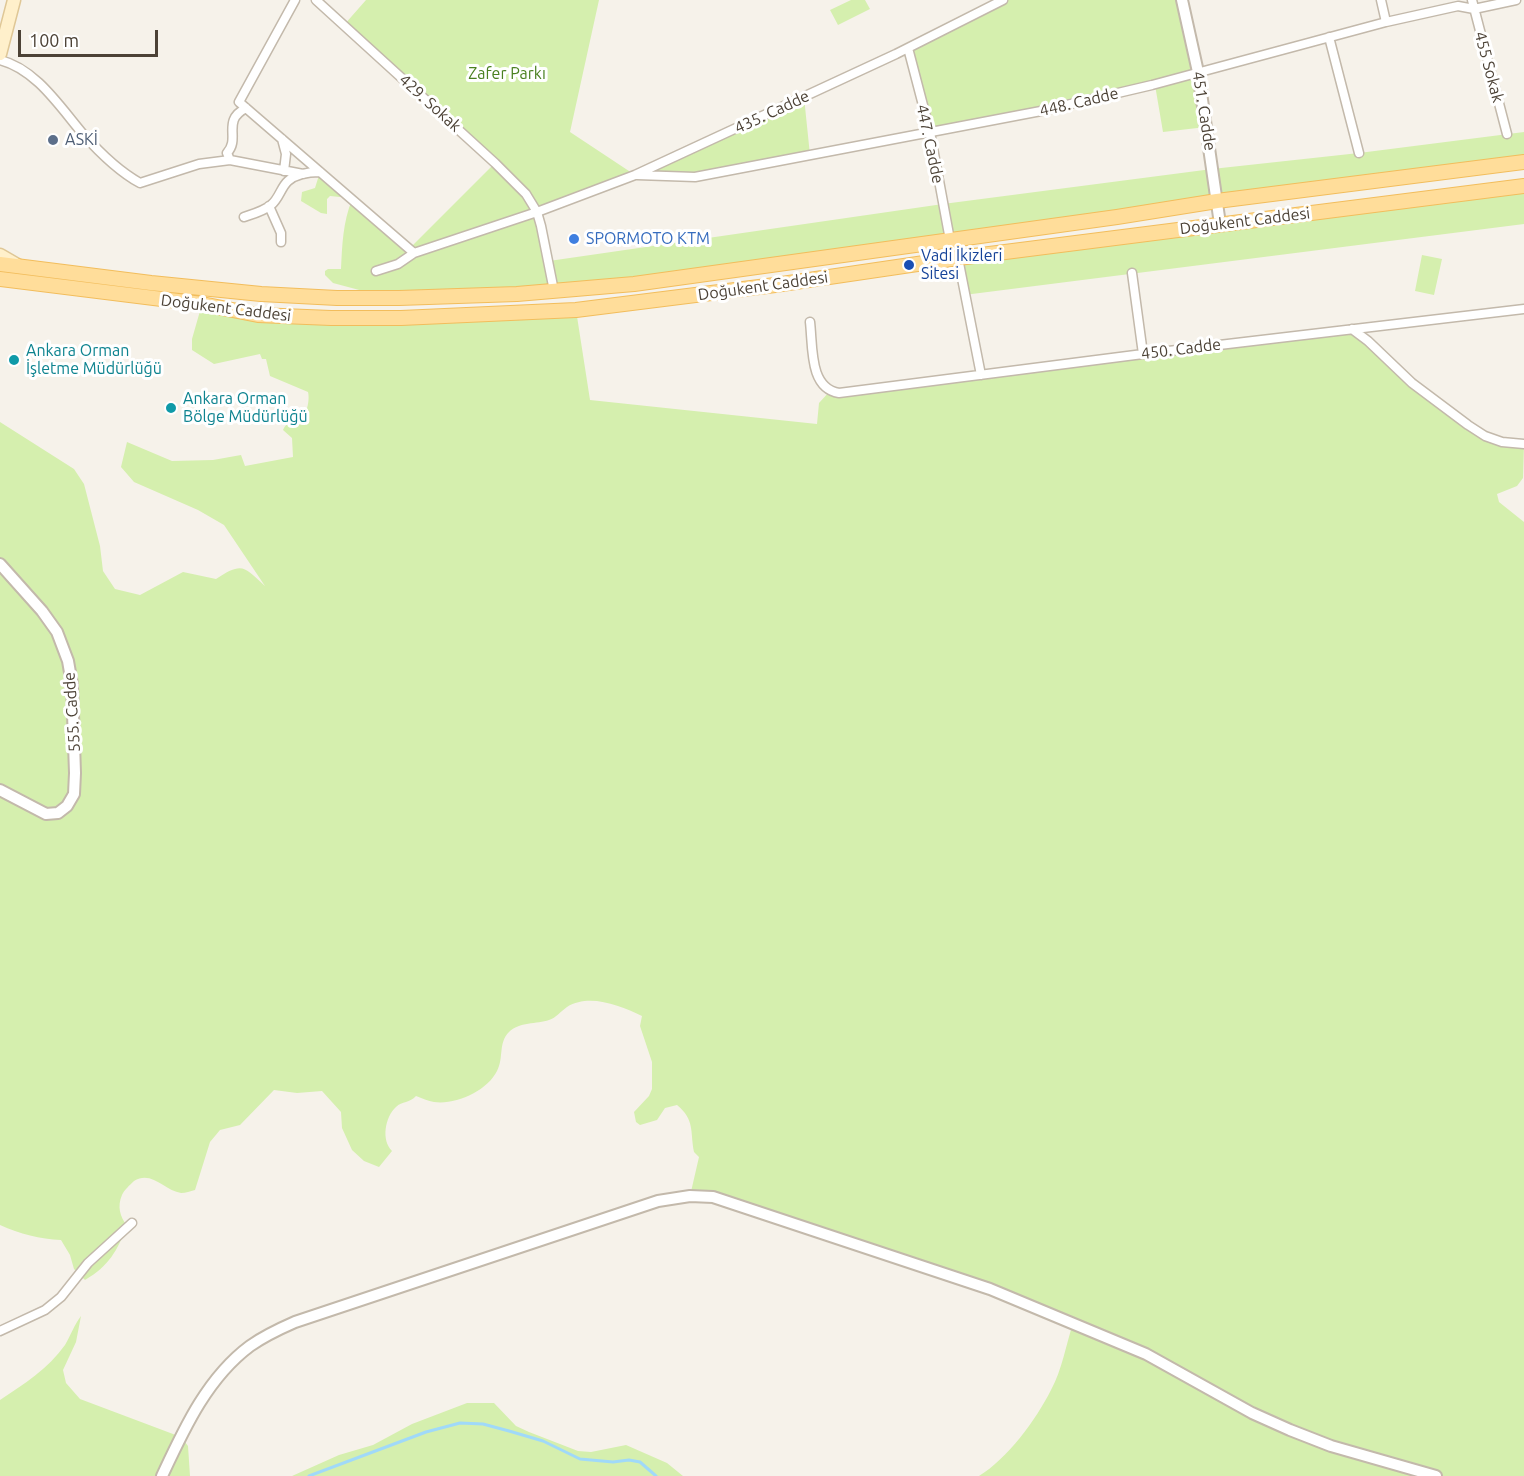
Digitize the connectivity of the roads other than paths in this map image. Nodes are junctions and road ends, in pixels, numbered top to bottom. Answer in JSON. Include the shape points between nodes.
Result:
{"nodes":[{"id":1,"x":14,"y":0,"type":"edge"},
{"id":2,"x":295,"y":0,"type":"edge"},
{"id":3,"x":316,"y":0,"type":"edge"},
{"id":4,"x":1002,"y":0,"type":"edge"},
{"id":5,"x":1182,"y":0,"type":"edge"},
{"id":6,"x":1381,"y":0,"type":"edge"},
{"id":7,"x":1516,"y":0,"type":"edge"},
{"id":8,"x":1473,"y":5,"type":"edge"},
{"id":9,"x":1386,"y":22,"type":"junction"},
{"id":10,"x":1329,"y":37,"type":"junction"},
{"id":11,"x":908,"y":48,"type":"junction"},
{"id":12,"x":0,"y":54,"type":"edge"},
{"id":13,"x":0,"y":60,"type":"edge"},
{"id":14,"x":1198,"y":72,"type":"junction"},
{"id":15,"x":246,"y":108,"type":"junction"},
{"id":16,"x":930,"y":132,"type":"junction"},
{"id":17,"x":1507,"y":134,"type":"dead end"},
{"id":18,"x":282,"y":139,"type":"junction"},
{"id":19,"x":1359,"y":153,"type":"dead end"},
{"id":20,"x":230,"y":160,"type":"junction"},
{"id":21,"x":1524,"y":162,"type":"edge"},
{"id":22,"x":285,"y":171,"type":"junction"},
{"id":23,"x":320,"y":172,"type":"junction"},
{"id":24,"x":303,"y":174,"type":"junction"},
{"id":25,"x":635,"y":175,"type":"junction"},
{"id":26,"x":1524,"y":186,"type":"edge"},
{"id":27,"x":1217,"y":201,"type":"junction"},
{"id":28,"x":269,"y":206,"type":"junction"},
{"id":29,"x":537,"y":212,"type":"junction"},
{"id":30,"x":244,"y":217,"type":"dead end"},
{"id":31,"x":1220,"y":224,"type":"junction"},
{"id":32,"x":950,"y":240,"type":"junction"},
{"id":33,"x":281,"y":242,"type":"dead end"},
{"id":34,"x":414,"y":253,"type":"junction"},
{"id":35,"x":0,"y":255,"type":"edge"},
{"id":36,"x":958,"y":258,"type":"junction"},
{"id":37,"x":0,"y":264,"type":"edge"},
{"id":38,"x":22,"y":268,"type":"junction"},
{"id":39,"x":376,"y":272,"type":"dead end"},
{"id":40,"x":1132,"y":273,"type":"dead end"},
{"id":41,"x":0,"y":279,"type":"edge"},
{"id":42,"x":554,"y":291,"type":"junction"},
{"id":43,"x":1524,"y":309,"type":"edge"},
{"id":44,"x":810,"y":322,"type":"dead end"},
{"id":45,"x":1352,"y":329,"type":"junction"},
{"id":46,"x":1143,"y":354,"type":"junction"},
{"id":47,"x":981,"y":375,"type":"junction"},
{"id":48,"x":1524,"y":444,"type":"edge"},
{"id":49,"x":0,"y":564,"type":"edge"},
{"id":50,"x":0,"y":790,"type":"edge"},
{"id":51,"x":132,"y":1223,"type":"dead end"},
{"id":52,"x":0,"y":1331,"type":"edge"},
{"id":53,"x":162,"y":1476,"type":"edge"},
{"id":54,"x":1436,"y":1476,"type":"edge"}],
"edges":[{"from":1,"to":12,"type":"main road"},
{"from":2,"to":15,"type":"street","via":[[239,102]]},
{"from":3,"to":29,"type":"street","name":"429. Sokak","via":[[512,178]]},
{"from":4,"to":11,"type":"street","name":"435. Cadde"},
{"from":5,"to":14,"type":"street","name":"451. Cadde"},
{"from":6,"to":9,"type":"street"},
{"from":7,"to":8,"type":"street","name":"448. Cadde"},
{"from":8,"to":9,"type":"street","name":"448. Cadde"},
{"from":8,"to":17,"type":"street","name":"455 Sokak"},
{"from":9,"to":10,"type":"street","name":"448. Cadde"},
{"from":10,"to":14,"type":"street","name":"448. Cadde"},
{"from":10,"to":19,"type":"street"},
{"from":11,"to":16,"type":"street","name":"447. Cadde"},
{"from":11,"to":25,"type":"street","name":"435. Cadde"},
{"from":13,"to":20,"type":"street","via":[[38,83],[105,157],[140,183],[199,164]]},
{"from":14,"to":16,"type":"street","name":"448. Cadde","via":[[1041,111]]},
{"from":14,"to":27,"type":"street","name":"451. Cadde"},
{"from":15,"to":18,"type":"street"},
{"from":15,"to":20,"type":"street","via":[[234,116],[231,125]]},
{"from":16,"to":25,"type":"street","name":"448. Cadde","via":[[695,177]]},
{"from":16,"to":32,"type":"street","name":"447. Cadde"},
{"from":18,"to":22,"type":"street"},
{"from":18,"to":23,"type":"street"},
{"from":20,"to":22,"type":"street"},
{"from":21,"to":27,"type":"main road","name":"Doğukent Caddesi"},
{"from":22,"to":24,"type":"street"},
{"from":23,"to":24,"type":"street"},
{"from":23,"to":34,"type":"street"},
{"from":24,"to":28,"type":"street","via":[[287,182]]},
{"from":25,"to":29,"type":"street","name":"435. Cadde"},
{"from":26,"to":31,"type":"main road","name":"Doğukent Caddesi"},
{"from":27,"to":31,"type":"street","name":"451. Cadde"},
{"from":27,"to":32,"type":"main road","name":"Doğukent Caddesi"},
{"from":28,"to":30,"type":"street"},
{"from":28,"to":33,"type":"street"},
{"from":29,"to":34,"type":"street","name":"435. Cadde"},
{"from":29,"to":42,"type":"street"},
{"from":31,"to":36,"type":"main road","name":"Doğukent Caddesi"},
{"from":32,"to":42,"type":"main road","name":"Doğukent Caddesi","via":[[634,284]]},
{"from":34,"to":39,"type":"street","name":"435. Cadde"},
{"from":35,"to":38,"type":"main road"},
{"from":36,"to":41,"type":"main road","name":"Doğukent Caddesi","via":[[576,310],[401,318],[258,315],[202,304]]},
{"from":36,"to":47,"type":"street"},
{"from":37,"to":38,"type":"main road","name":"Doğukent Caddesi"},
{"from":38,"to":42,"type":"main road","name":"Doğukent Caddesi","via":[[261,294],[337,298]]},
{"from":40,"to":46,"type":"street"},
{"from":43,"to":45,"type":"street","name":"450. Cadde"},
{"from":44,"to":47,"type":"street","name":"450. Cadde","via":[[817,374],[830,391]]},
{"from":45,"to":46,"type":"street","name":"450. Cadde"},
{"from":45,"to":48,"type":"street","via":[[1412,383],[1468,425],[1502,442]]},
{"from":46,"to":47,"type":"street","name":"450. Cadde"},
{"from":49,"to":50,"type":"street","name":"555. Cadde","via":[[57,632],[68,661],[75,773],[74,794],[58,813],[46,814]]},
{"from":51,"to":52,"type":"street","via":[[88,1263],[61,1298]]},
{"from":53,"to":54,"type":"street","via":[[203,1397],[249,1347],[270,1333],[597,1221],[690,1196],[713,1197],[990,1289],[1146,1354],[1290,1430],[1330,1446]]}]}
